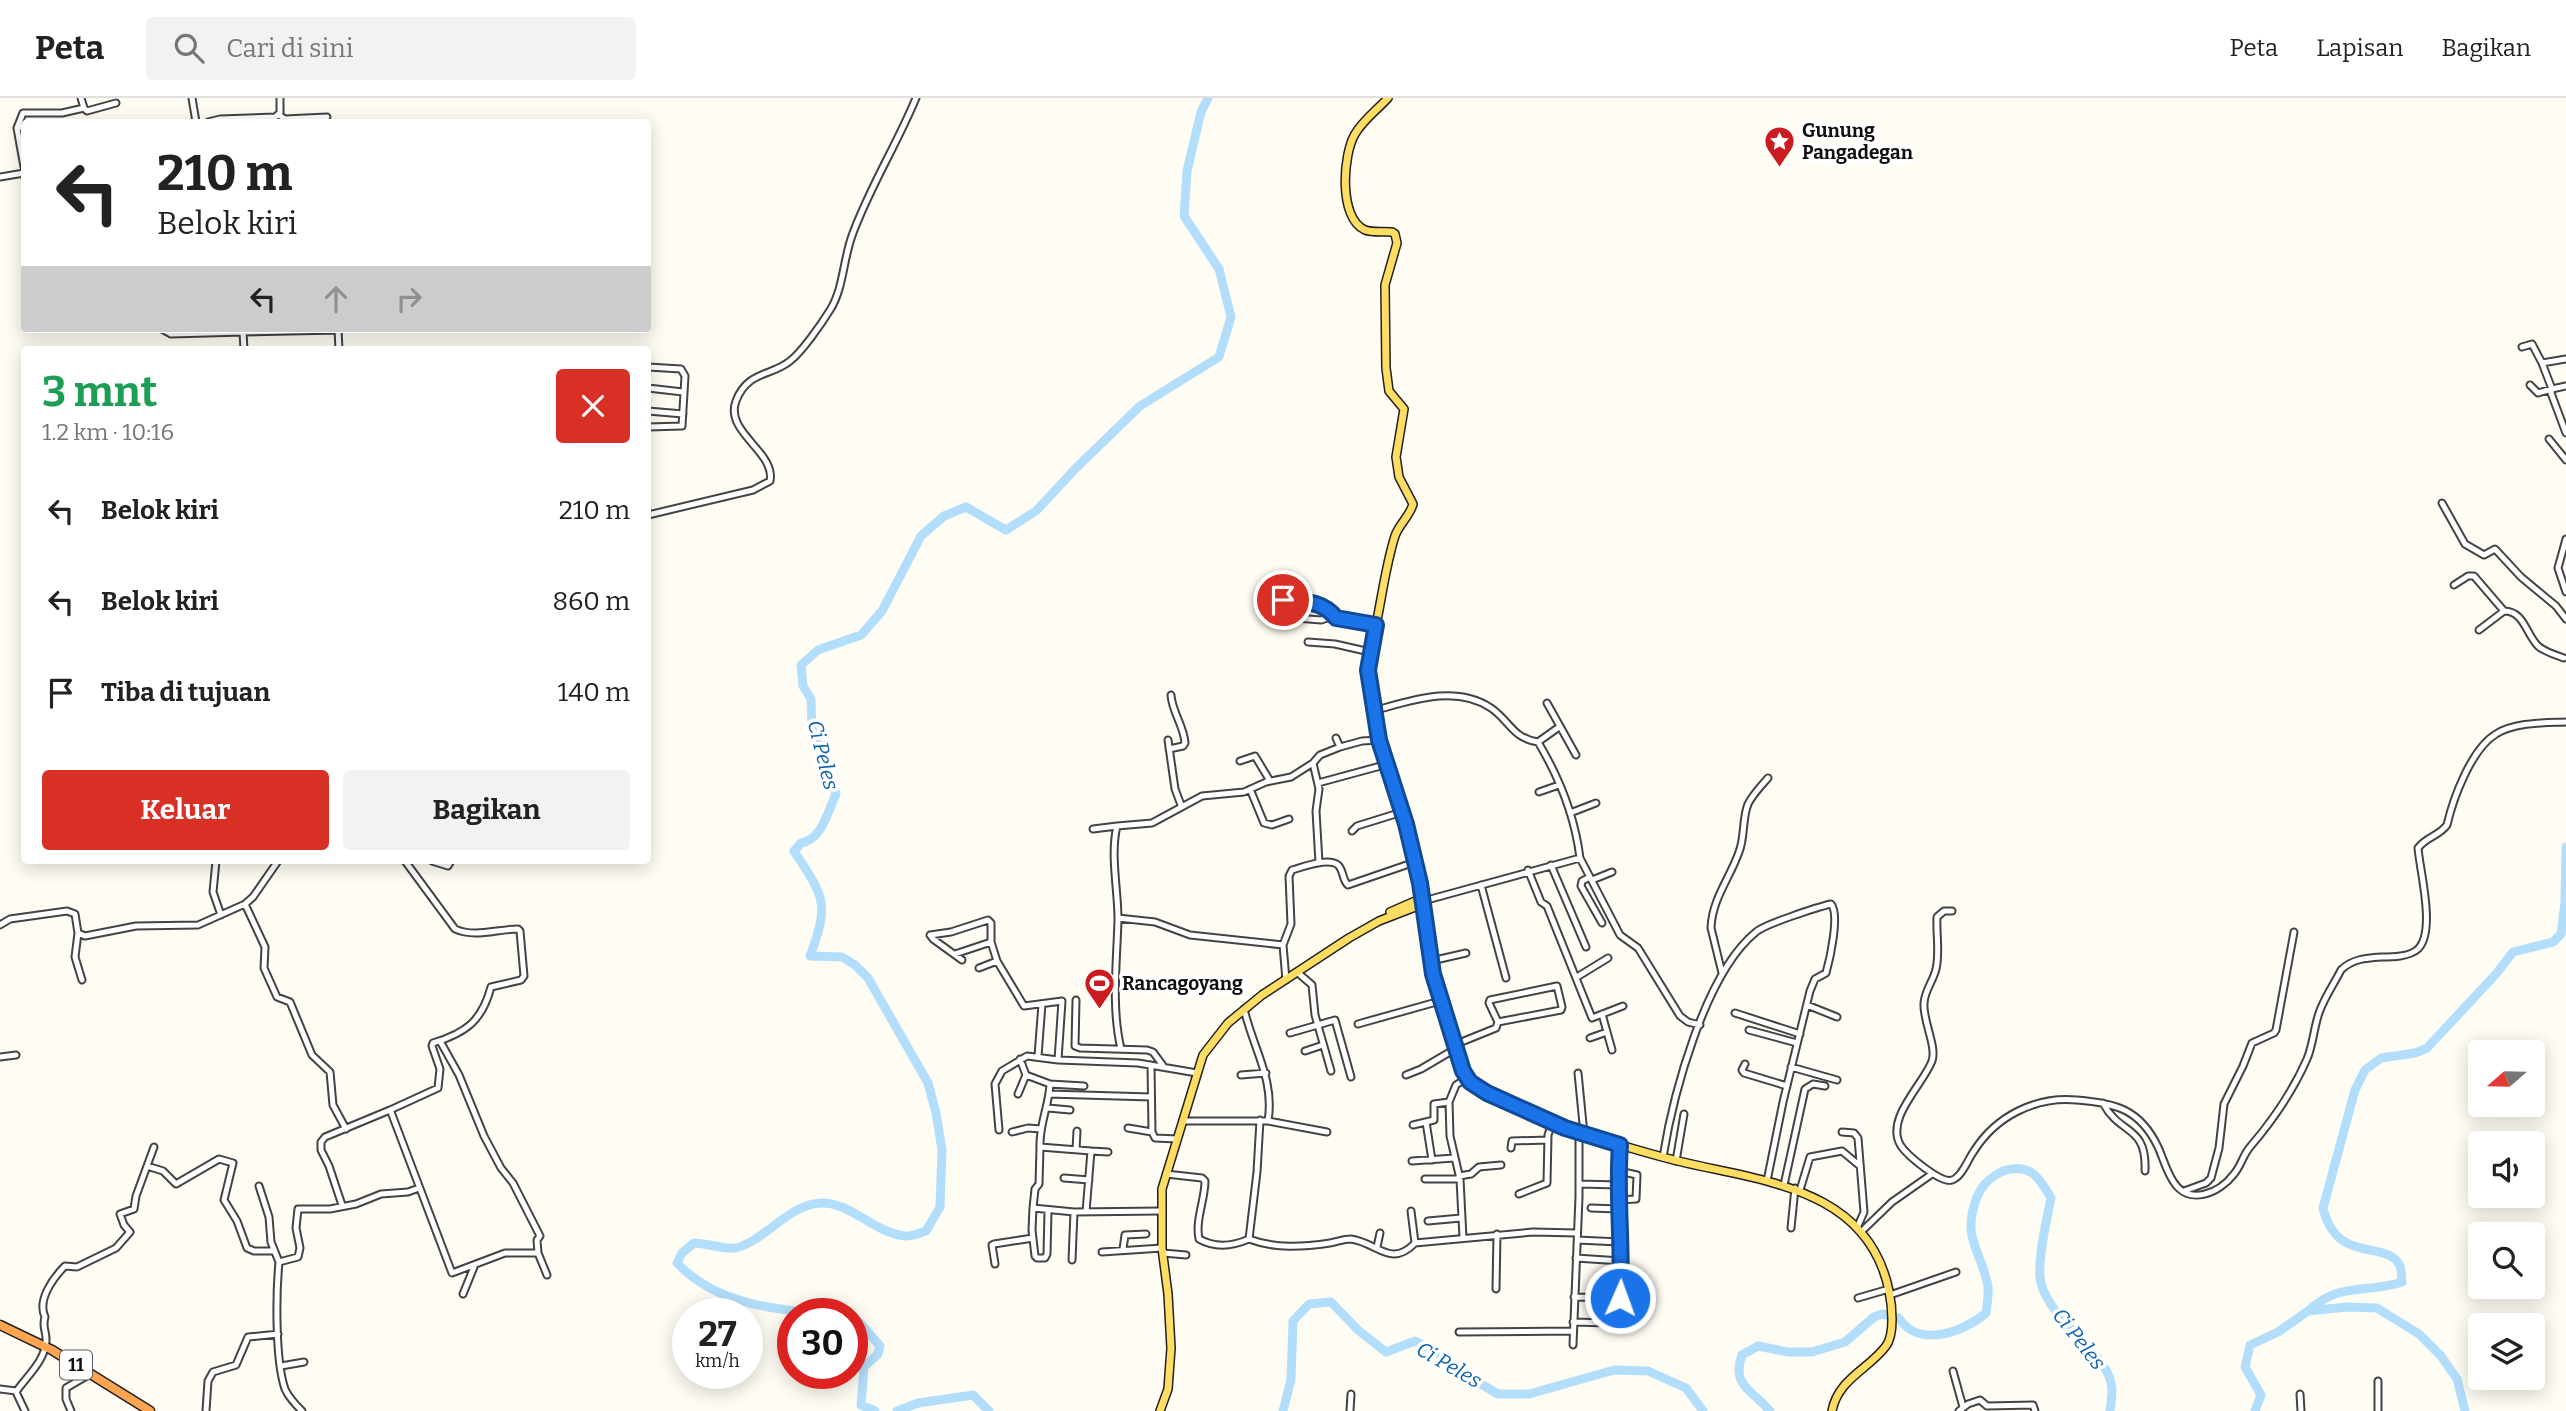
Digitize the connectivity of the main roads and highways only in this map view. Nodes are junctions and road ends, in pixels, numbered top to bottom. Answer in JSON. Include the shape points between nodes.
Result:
{"nodes":[{"id":1,"x":1388,"y":98,"type":"edge"},
{"id":2,"x":1420,"y":883,"type":"junction"},
{"id":3,"x":1424,"y":901,"type":"junction"},
{"id":4,"x":1405,"y":908,"type":"junction"},
{"id":5,"x":1425,"y":919,"type":"junction"},
{"id":6,"x":0,"y":1325,"type":"edge"},
{"id":7,"x":150,"y":1411,"type":"edge"},
{"id":8,"x":1160,"y":1411,"type":"edge"},
{"id":9,"x":1832,"y":1411,"type":"edge"}],
"edges":[{"from":1,"to":2,"type":"main road","via":[[1359,126],[1345,169],[1347,202],[1356,221],[1366,230],[1394,232],[1396,240],[1385,285],[1386,368],[1390,391],[1404,411],[1396,457],[1399,477],[1413,507],[1396,534],[1370,652],[1369,682],[1379,740]]},
{"from":2,"to":3,"type":"main road"},
{"from":2,"to":4,"type":"main road"},
{"from":3,"to":4,"type":"main road"},
{"from":3,"to":5,"type":"main road"},
{"from":4,"to":5,"type":"main road"},
{"from":4,"to":8,"type":"main road","via":[[1349,938],[1244,1009],[1206,1049],[1162,1189],[1162,1251],[1171,1348]]},
{"from":5,"to":9,"type":"main road","via":[[1454,1047],[1467,1078],[1487,1093],[1581,1133],[1798,1189],[1859,1230],[1878,1260],[1890,1295],[1890,1328],[1887,1345],[1846,1383]]},
{"from":6,"to":7,"type":"highway","number":"11","via":[[45,1346]]}]}
